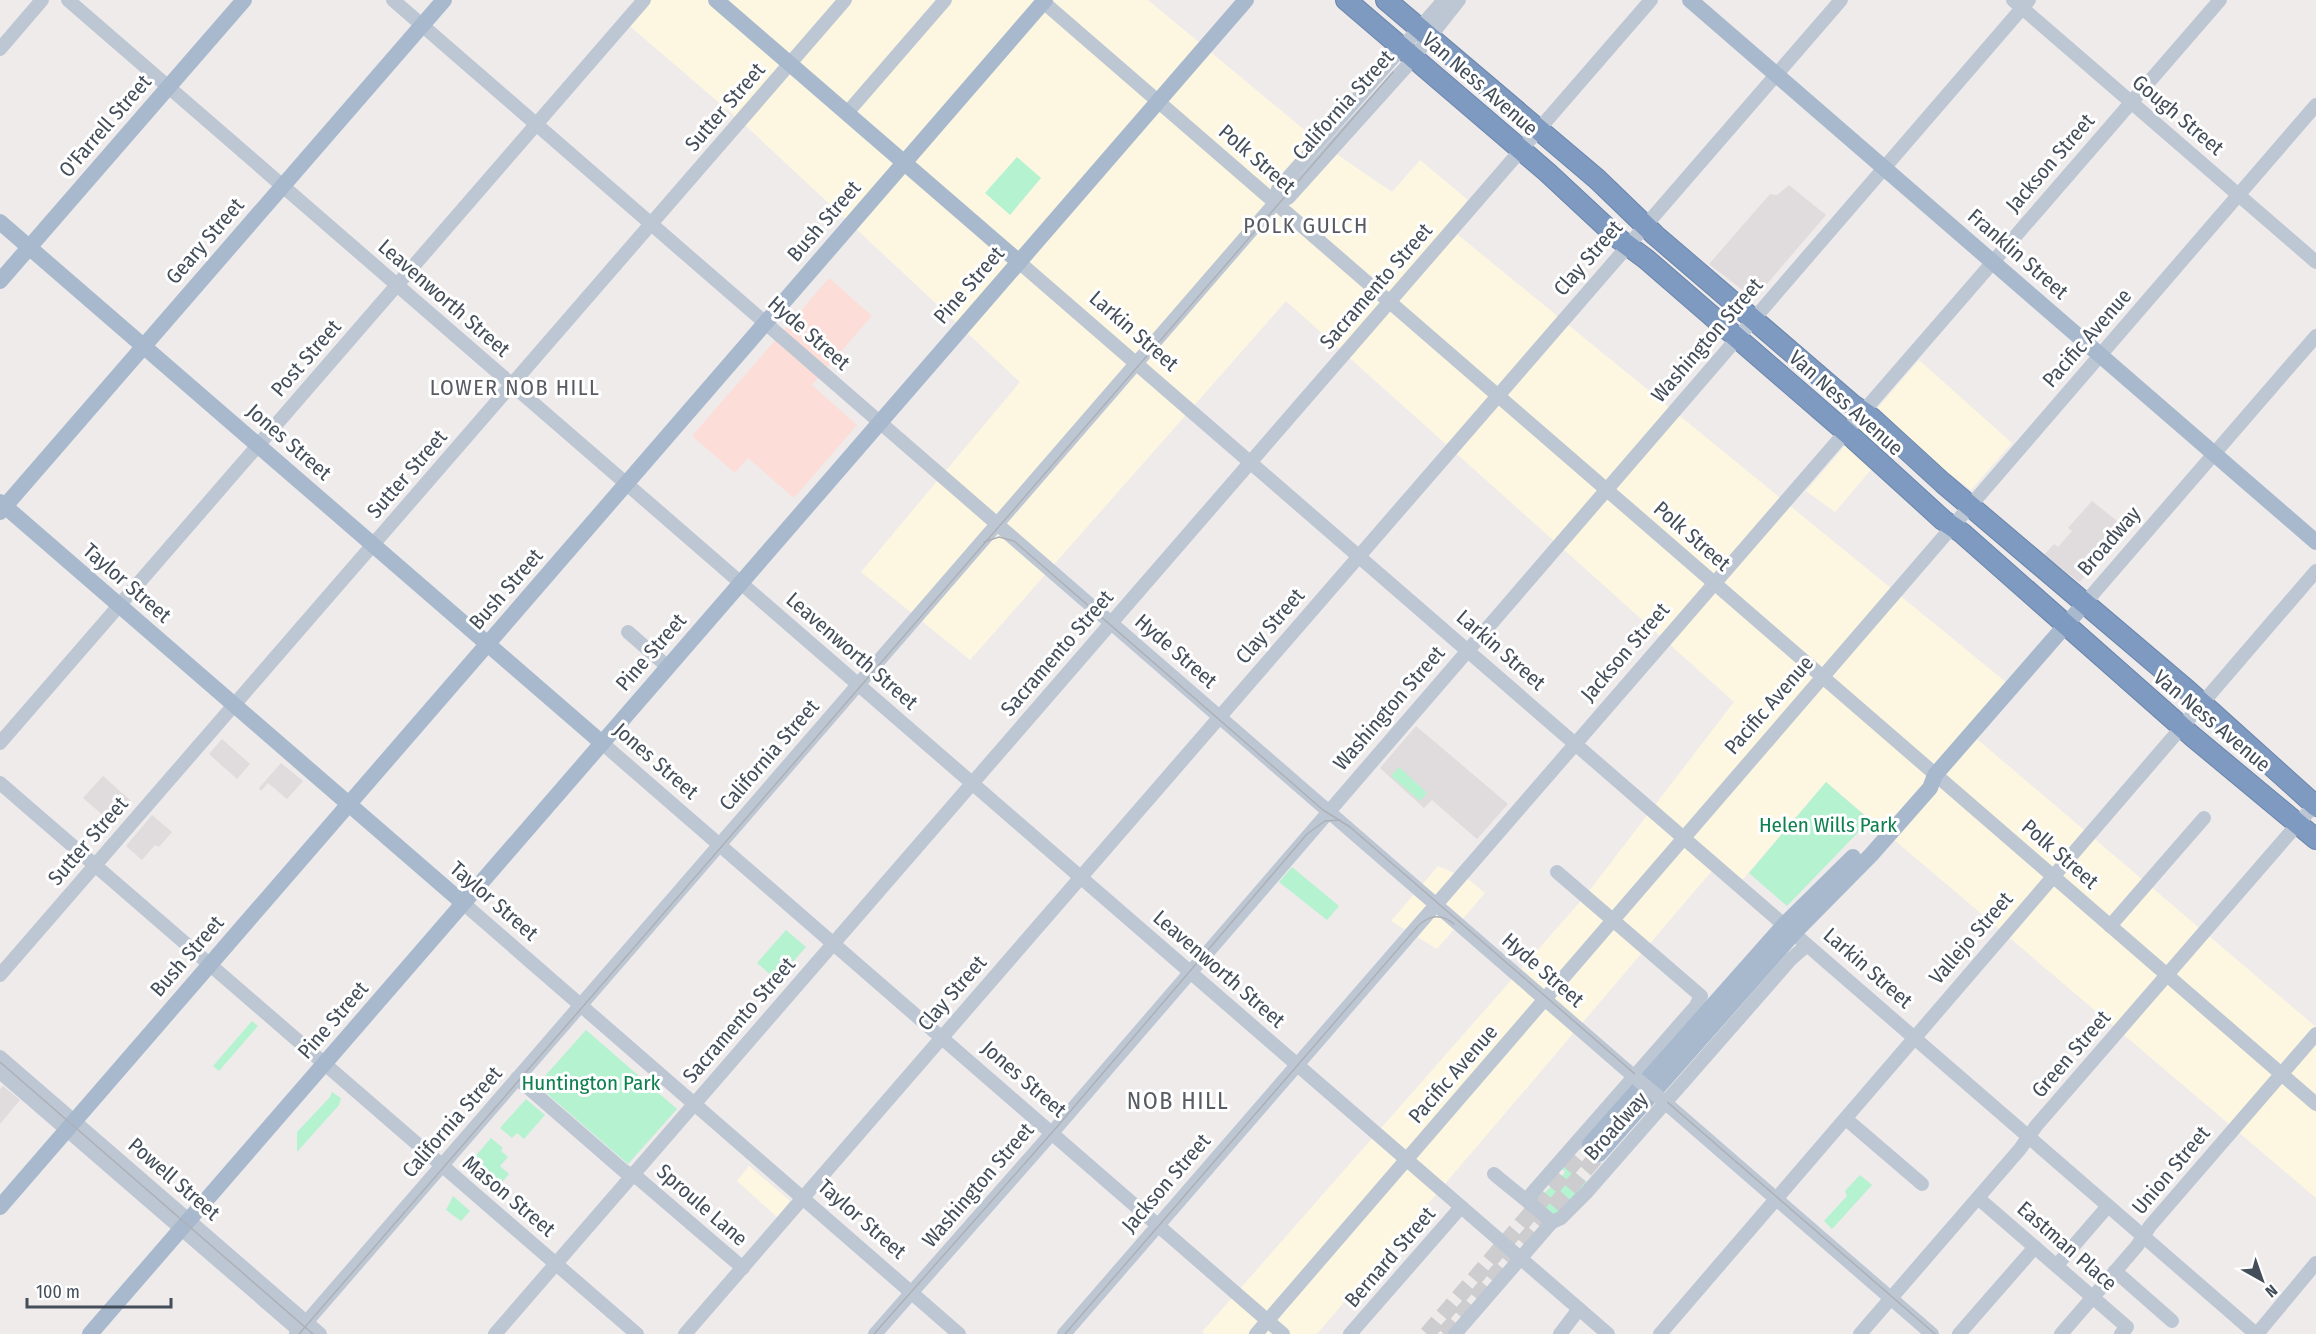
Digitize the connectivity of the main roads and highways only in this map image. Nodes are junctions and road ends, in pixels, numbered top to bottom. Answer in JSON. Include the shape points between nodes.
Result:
{"nodes":[{"id":1,"x":244,"y":0,"type":"edge"},
{"id":2,"x":444,"y":0,"type":"edge"},
{"id":3,"x":716,"y":0,"type":"edge"},
{"id":4,"x":1246,"y":0,"type":"edge"},
{"id":5,"x":1346,"y":0,"type":"edge"},
{"id":6,"x":1386,"y":0,"type":"edge"},
{"id":7,"x":1690,"y":0,"type":"edge"},
{"id":8,"x":1043,"y":1,"type":"edge"},
{"id":9,"x":904,"y":163,"type":"junction"},
{"id":10,"x":0,"y":222,"type":"edge"},
{"id":11,"x":30,"y":247,"type":"junction"},
{"id":12,"x":1019,"y":262,"type":"junction"},
{"id":13,"x":0,"y":281,"type":"edge"},
{"id":14,"x":144,"y":346,"type":"junction"},
{"id":15,"x":2,"y":507,"type":"edge"},
{"id":16,"x":2316,"y":542,"type":"edge"},
{"id":17,"x":2085,"y":603,"type":"junction"},
{"id":18,"x":2065,"y":626,"type":"junction"},
{"id":19,"x":488,"y":644,"type":"junction"},
{"id":20,"x":602,"y":743,"type":"junction"},
{"id":21,"x":349,"y":804,"type":"junction"},
{"id":22,"x":2315,"y":805,"type":"edge"},
{"id":23,"x":2316,"y":839,"type":"edge"},
{"id":24,"x":463,"y":903,"type":"junction"},
{"id":25,"x":1594,"y":1149,"type":"tunnel mouth"},
{"id":26,"x":0,"y":1207,"type":"edge"},
{"id":27,"x":90,"y":1334,"type":"edge"}],
"edges":[{"from":1,"to":11,"type":"main road","name":"O'Farrell Street"},
{"from":2,"to":14,"type":"main road","name":"Geary Street"},
{"from":3,"to":9,"type":"main road","name":"Larkin Street"},
{"from":4,"to":12,"type":"main road","name":"Pine Street"},
{"from":5,"to":18,"type":"highway","name":"Van Ness Avenue"},
{"from":6,"to":17,"type":"highway","name":"Van Ness Avenue"},
{"from":7,"to":16,"type":"main road","name":"Franklin Street"},
{"from":8,"to":9,"type":"main road","name":"Bush Street"},
{"from":9,"to":12,"type":"main road","name":"Larkin Street"},
{"from":9,"to":19,"type":"main road","name":"Bush Street"},
{"from":10,"to":11,"type":"main road","name":"Jones Street"},
{"from":11,"to":13,"type":"main road","name":"O'Farrell Street"},
{"from":11,"to":14,"type":"main road","name":"Jones Street"},
{"from":12,"to":20,"type":"main road","name":"Pine Street"},
{"from":14,"to":15,"type":"main road","name":"Geary Street"},
{"from":14,"to":19,"type":"main road","name":"Jones Street"},
{"from":15,"to":21,"type":"main road","name":"Taylor Street"},
{"from":17,"to":18,"type":"main road","name":"Broadway"},
{"from":17,"to":22,"type":"highway","name":"Van Ness Avenue"},
{"from":18,"to":23,"type":"highway","name":"Van Ness Avenue"},
{"from":18,"to":25,"type":"main road","name":"Broadway","via":[[1871,855],[1789,929]]},
{"from":19,"to":20,"type":"main road","name":"Jones Street"},
{"from":19,"to":21,"type":"main road","name":"Bush Street"},
{"from":20,"to":24,"type":"main road","name":"Pine Street"},
{"from":21,"to":24,"type":"main road","name":"Taylor Street"},
{"from":21,"to":26,"type":"main road","name":"Bush Street"},
{"from":24,"to":27,"type":"main road","name":"Pine Street"}]}
